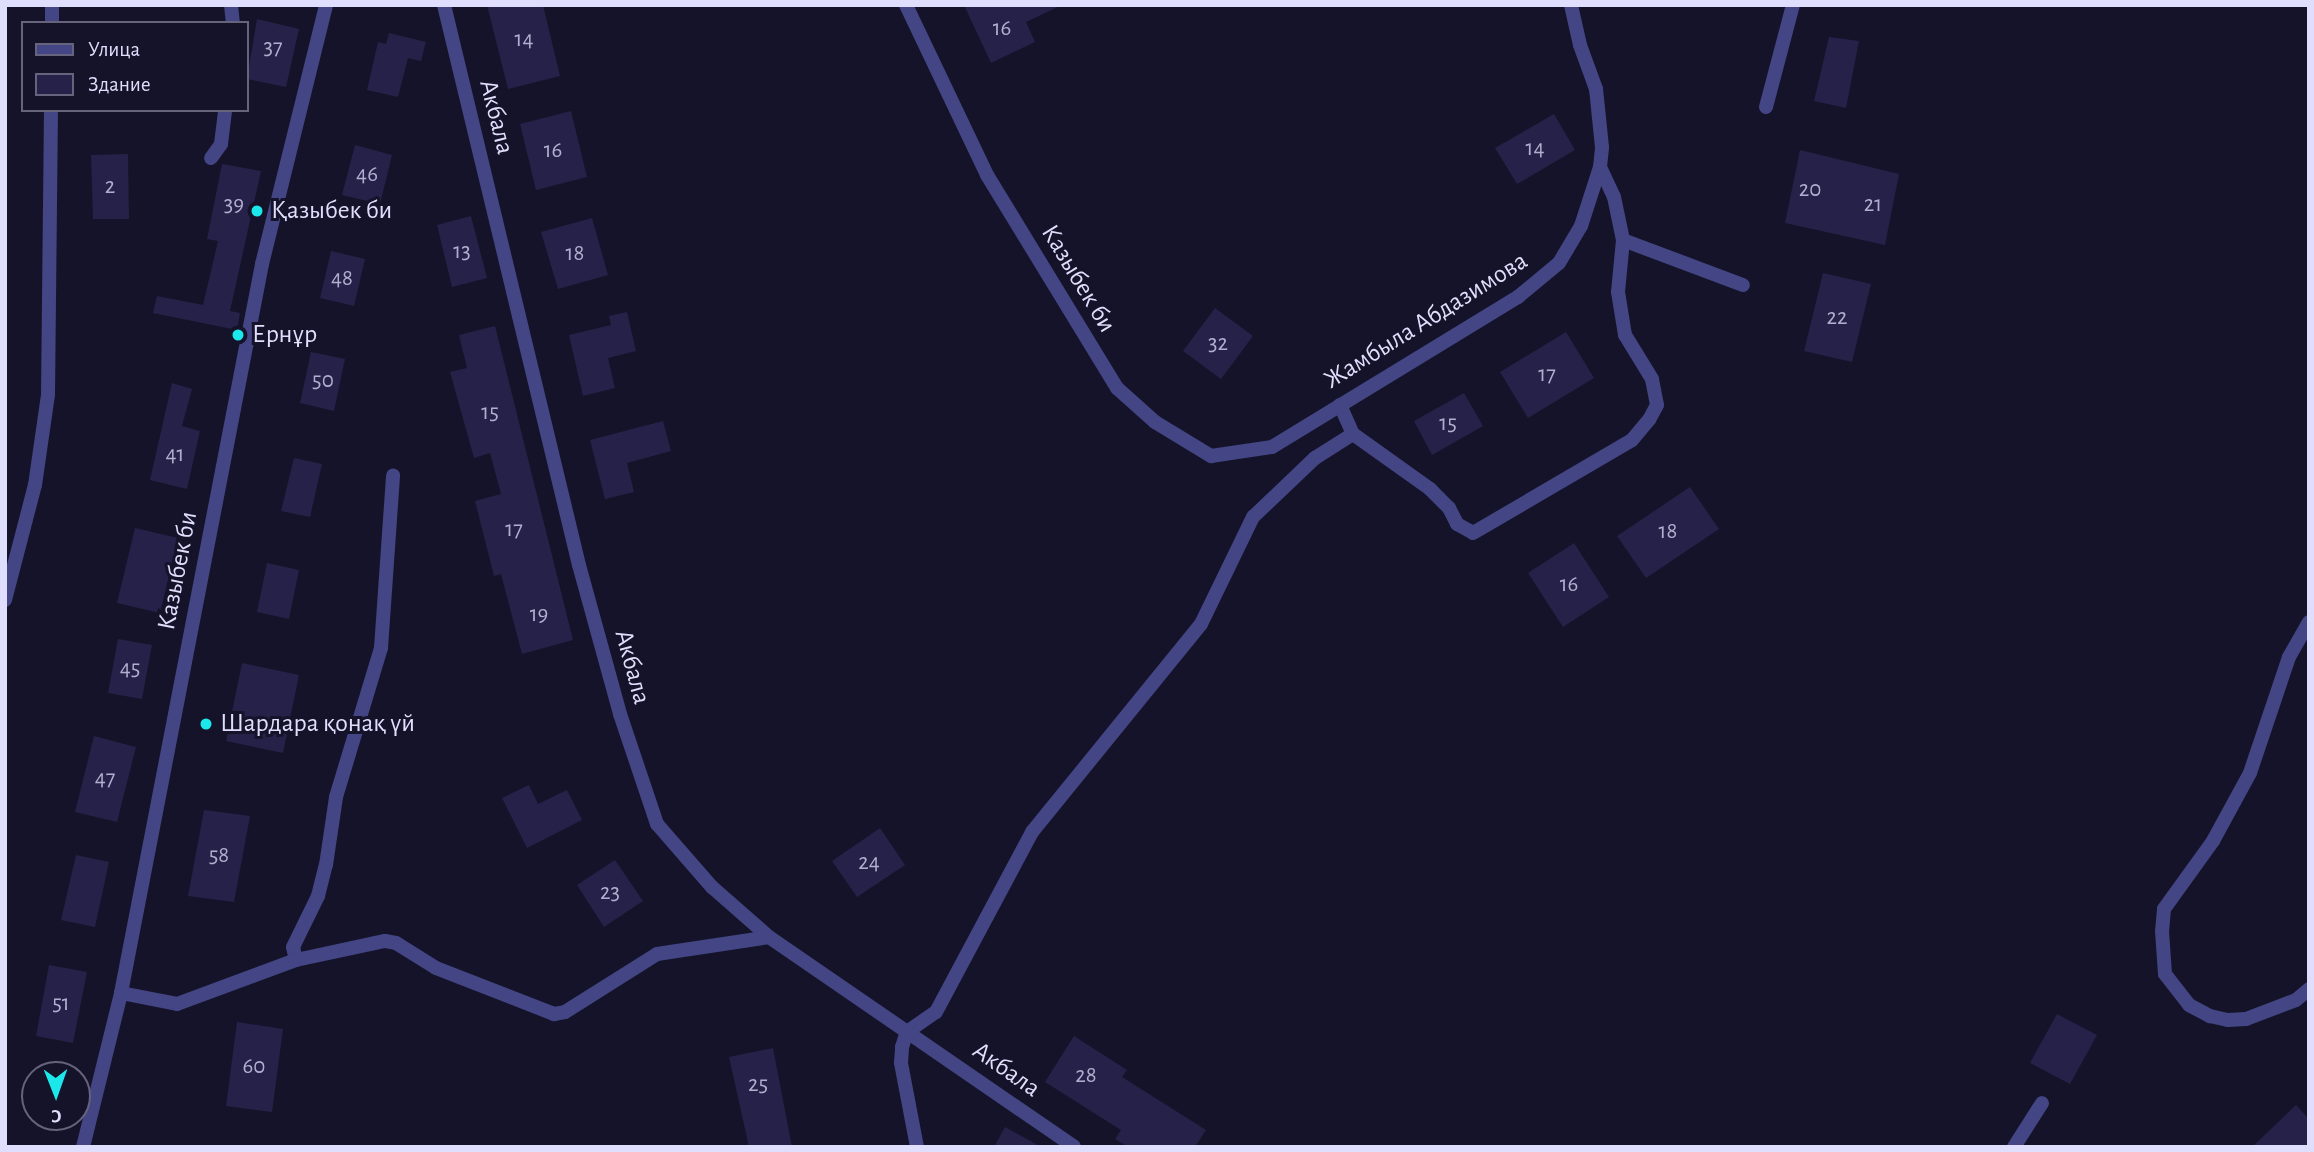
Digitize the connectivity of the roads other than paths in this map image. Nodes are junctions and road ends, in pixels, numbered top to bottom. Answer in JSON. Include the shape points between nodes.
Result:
{"nodes":[{"id":1,"x":326,"y":5,"type":"edge"},
{"id":2,"x":444,"y":5,"type":"edge"},
{"id":3,"x":906,"y":5,"type":"edge"},
{"id":4,"x":1571,"y":5,"type":"edge"},
{"id":5,"x":1793,"y":5,"type":"edge"},
{"id":6,"x":1766,"y":107,"type":"dead end"},
{"id":7,"x":51,"y":112,"type":"edge"},
{"id":8,"x":225,"y":112,"type":"edge"},
{"id":9,"x":211,"y":158,"type":"dead end"},
{"id":10,"x":1600,"y":167,"type":"junction"},
{"id":11,"x":1623,"y":240,"type":"junction"},
{"id":12,"x":1743,"y":285,"type":"dead end"},
{"id":13,"x":1340,"y":405,"type":"junction"},
{"id":14,"x":1301,"y":429,"type":"joint"},
{"id":15,"x":1353,"y":434,"type":"junction"},
{"id":16,"x":393,"y":475,"type":"dead end"},
{"id":17,"x":5,"y":600,"type":"edge"},
{"id":18,"x":2309,"y":622,"type":"edge"},
{"id":19,"x":769,"y":937,"type":"junction"},
{"id":20,"x":296,"y":960,"type":"junction"},
{"id":21,"x":2309,"y":989,"type":"edge"},
{"id":22,"x":121,"y":993,"type":"junction"},
{"id":23,"x":907,"y":1032,"type":"junction"},
{"id":24,"x":2042,"y":1103,"type":"dead end"},
{"id":25,"x":83,"y":1147,"type":"edge"},
{"id":26,"x":917,"y":1147,"type":"edge"},
{"id":27,"x":1074,"y":1147,"type":"edge"},
{"id":28,"x":2014,"y":1147,"type":"edge"}],
"edges":[{"from":1,"to":22,"type":"street","name":"Казыбек би","via":[[262,264]]},
{"from":2,"to":19,"type":"street","name":"Акбала","via":[[579,565],[637,770],[657,824],[712,887]]},
{"from":3,"to":14,"type":"street","name":"Казыбек би","via":[[986,175],[1117,388],[1155,422],[1211,456],[1272,447]]},
{"from":4,"to":10,"type":"street","via":[[1596,89]]},
{"from":5,"to":6,"type":"street"},
{"from":7,"to":17,"type":"street","via":[[48,395],[35,485]]},
{"from":8,"to":9,"type":"street","via":[[221,144]]},
{"from":10,"to":11,"type":"street","via":[[1614,197]]},
{"from":10,"to":13,"type":"street","name":"Жамбыла Абдазимова","via":[[1581,226],[1559,263],[1518,297]]},
{"from":11,"to":12,"type":"street"},
{"from":11,"to":15,"type":"street","via":[[1618,292],[1625,335],[1652,379],[1657,405],[1632,440],[1473,533],[1457,524],[1430,489]]},
{"from":13,"to":14,"type":"street","name":"Жамбыла Абдазимова"},
{"from":13,"to":15,"type":"street"},
{"from":15,"to":23,"type":"street","via":[[1315,458],[1254,517],[1201,624],[1032,832],[936,1012]]},
{"from":16,"to":20,"type":"street","via":[[382,648],[336,797],[318,896],[293,947]]},
{"from":18,"to":21,"type":"street","via":[[2289,657],[2250,773],[2213,841],[2164,909],[2162,931],[2165,974],[2189,1005],[2210,1016],[2246,1019],[2296,1000]]},
{"from":19,"to":20,"type":"street","via":[[657,954],[565,1012],[554,1014],[436,968],[396,943],[385,941]]},
{"from":19,"to":23,"type":"street","name":"Акбала"},
{"from":20,"to":22,"type":"street","via":[[177,1004]]},
{"from":22,"to":25,"type":"street","name":"Казыбек би"},
{"from":23,"to":26,"type":"street","via":[[901,1063]]},
{"from":23,"to":27,"type":"street","name":"Акбала"},
{"from":24,"to":28,"type":"street"}]}
